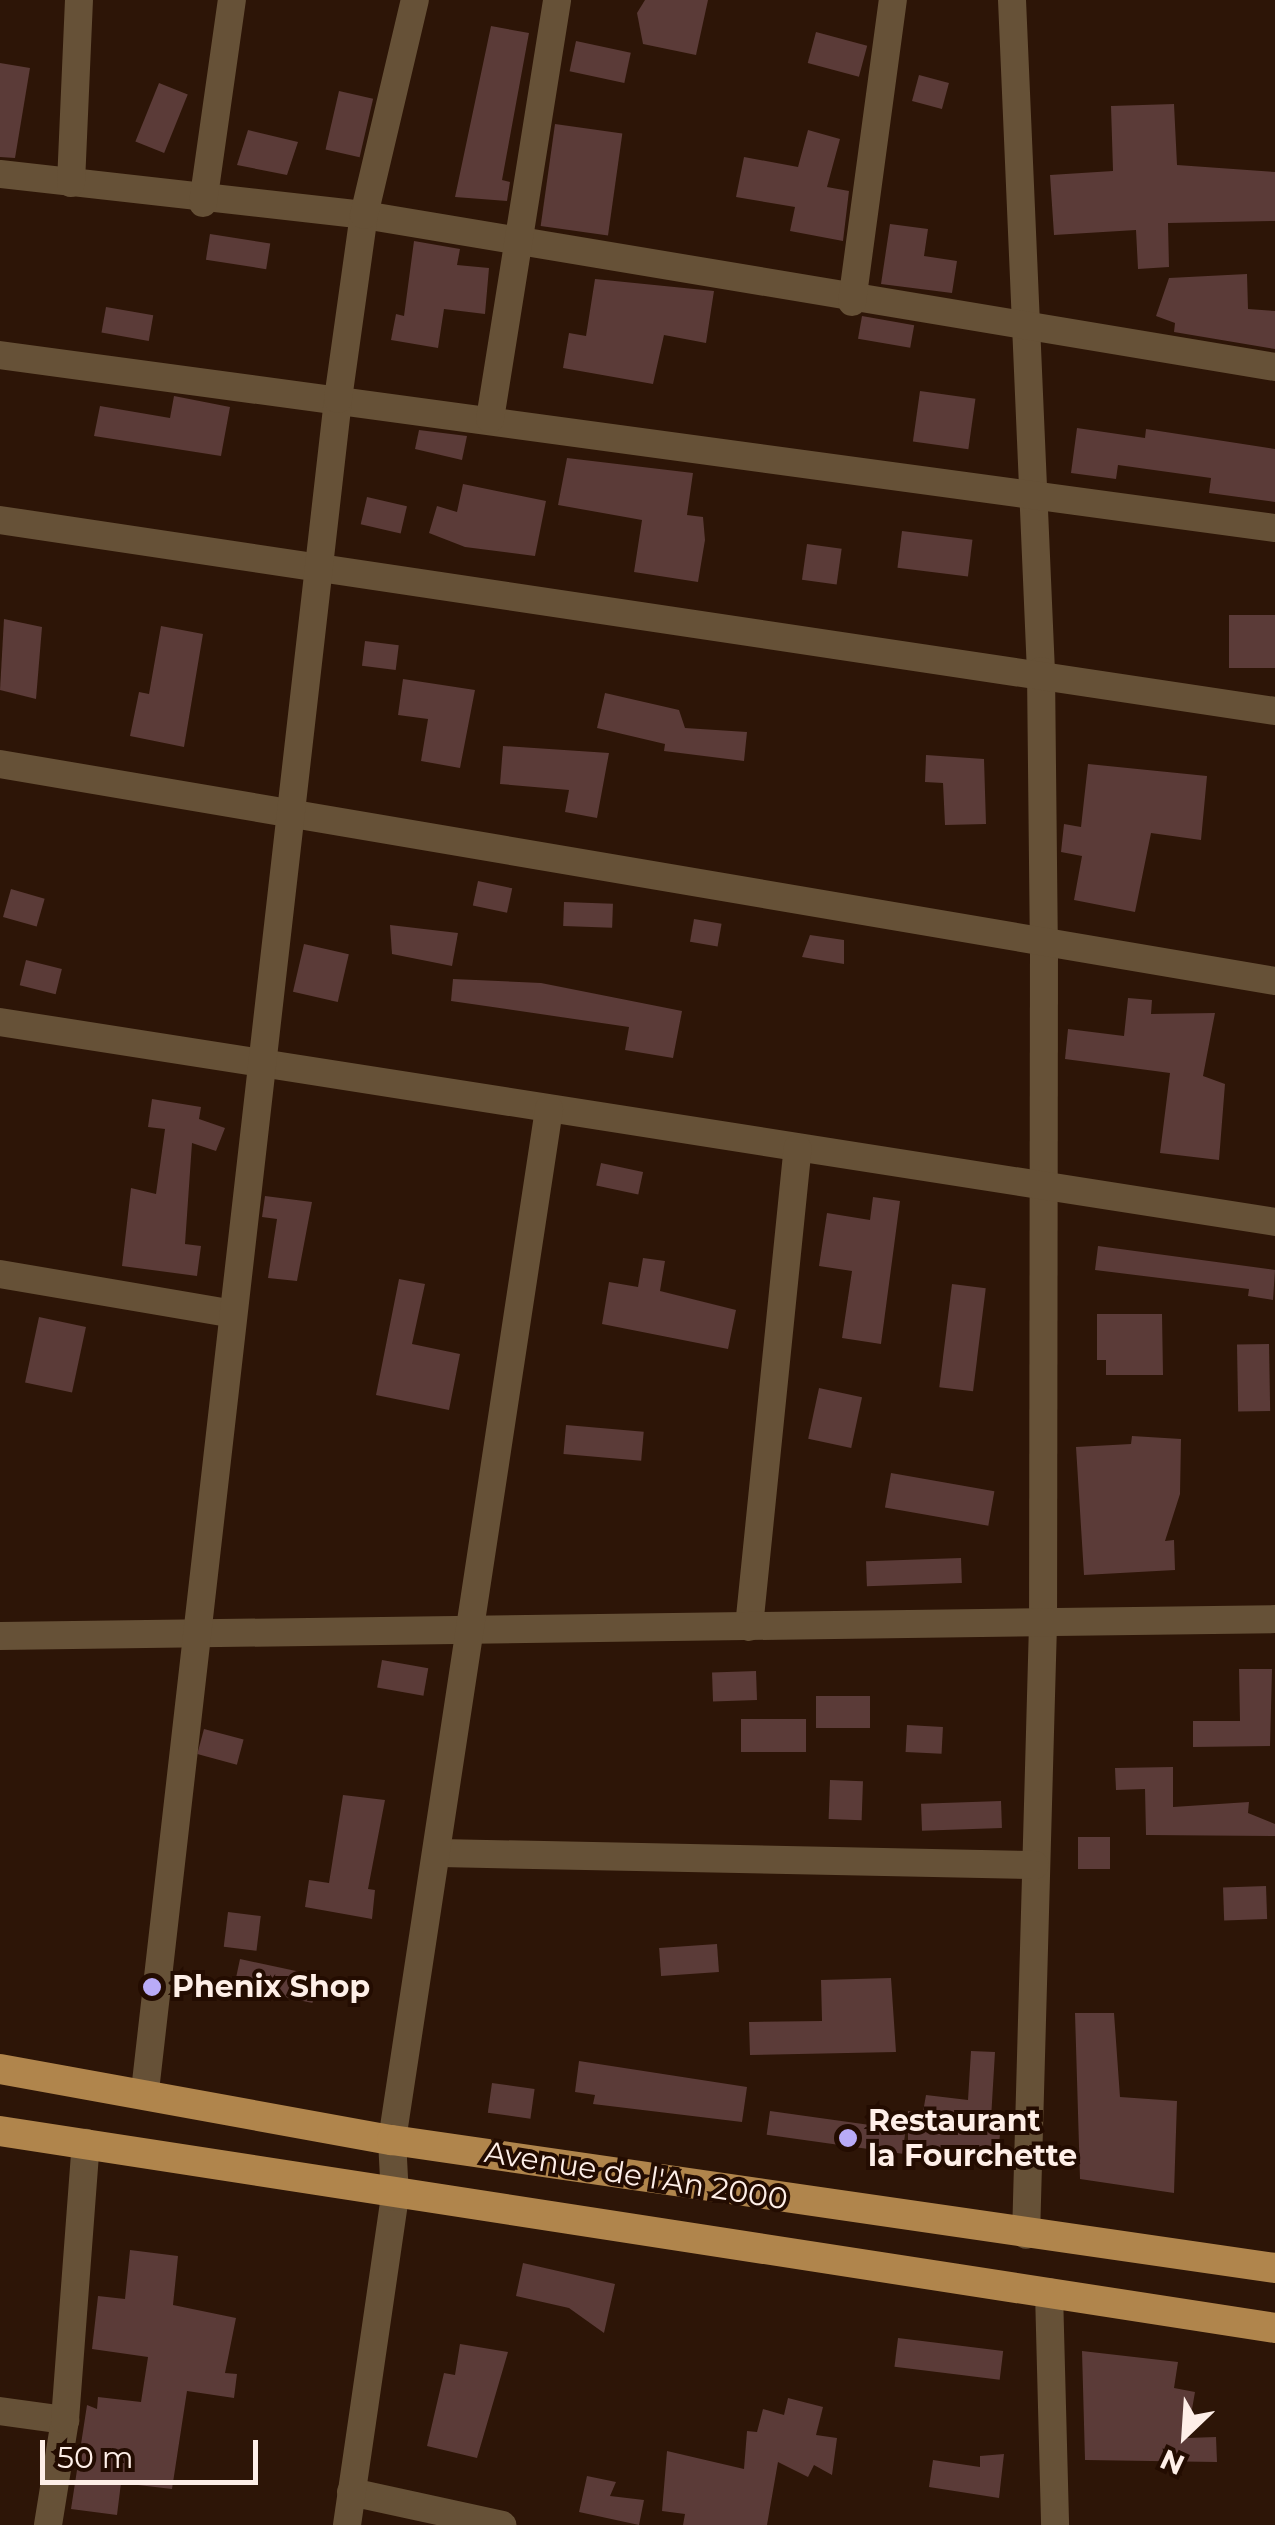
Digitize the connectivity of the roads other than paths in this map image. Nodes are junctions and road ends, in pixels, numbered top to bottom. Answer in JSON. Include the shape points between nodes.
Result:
{"nodes":[{"id":1,"x":79,"y":0,"type":"edge"},
{"id":2,"x":232,"y":0,"type":"edge"},
{"id":3,"x":414,"y":0,"type":"edge"},
{"id":4,"x":557,"y":0,"type":"edge"},
{"id":5,"x":893,"y":0,"type":"edge"},
{"id":6,"x":1012,"y":0,"type":"edge"},
{"id":7,"x":0,"y":174,"type":"edge"},
{"id":8,"x":71,"y":183,"type":"junction"},
{"id":9,"x":204,"y":203,"type":"junction"},
{"id":10,"x":364,"y":215,"type":"junction"},
{"id":11,"x":517,"y":242,"type":"junction"},
{"id":12,"x":852,"y":302,"type":"junction"},
{"id":13,"x":1027,"y":329,"type":"junction"},
{"id":14,"x":0,"y":356,"type":"edge"},
{"id":15,"x":1275,"y":367,"type":"edge"},
{"id":16,"x":338,"y":399,"type":"junction"},
{"id":17,"x":490,"y":419,"type":"junction"},
{"id":18,"x":1034,"y":495,"type":"junction"},
{"id":19,"x":0,"y":520,"type":"edge"},
{"id":20,"x":1275,"y":528,"type":"edge"},
{"id":21,"x":318,"y":572,"type":"junction"},
{"id":22,"x":1040,"y":671,"type":"junction"},
{"id":23,"x":1275,"y":711,"type":"edge"},
{"id":24,"x":0,"y":764,"type":"edge"},
{"id":25,"x":290,"y":816,"type":"junction"},
{"id":26,"x":1044,"y":940,"type":"junction"},
{"id":27,"x":1275,"y":981,"type":"edge"},
{"id":28,"x":0,"y":1022,"type":"edge"},
{"id":29,"x":262,"y":1064,"type":"junction"},
{"id":30,"x":549,"y":1109,"type":"junction"},
{"id":31,"x":798,"y":1148,"type":"junction"},
{"id":32,"x":1044,"y":1186,"type":"junction"},
{"id":33,"x":1275,"y":1222,"type":"edge"},
{"id":34,"x":0,"y":1274,"type":"edge"},
{"id":35,"x":233,"y":1314,"type":"junction"},
{"id":36,"x":1275,"y":1619,"type":"edge"},
{"id":37,"x":1043,"y":1624,"type":"junction"},
{"id":38,"x":749,"y":1627,"type":"junction"},
{"id":39,"x":474,"y":1630,"type":"junction"},
{"id":40,"x":197,"y":1634,"type":"junction"},
{"id":41,"x":0,"y":1636,"type":"edge"},
{"id":42,"x":440,"y":1853,"type":"junction"},
{"id":43,"x":1035,"y":1865,"type":"junction"},
{"id":44,"x":0,"y":2069,"type":"edge"},
{"id":45,"x":145,"y":2091,"type":"junction"},
{"id":46,"x":0,"y":2131,"type":"edge"},
{"id":47,"x":392,"y":2140,"type":"junction"},
{"id":48,"x":86,"y":2143,"type":"junction"},
{"id":49,"x":396,"y":2197,"type":"junction"},
{"id":50,"x":1026,"y":2234,"type":"junction"},
{"id":51,"x":1275,"y":2268,"type":"edge"},
{"id":52,"x":1050,"y":2292,"type":"junction"},
{"id":53,"x":1275,"y":2328,"type":"edge"},
{"id":54,"x":0,"y":2411,"type":"edge"},
{"id":55,"x":65,"y":2420,"type":"junction"},
{"id":56,"x":351,"y":2492,"type":"junction"},
{"id":57,"x":48,"y":2525,"type":"edge"},
{"id":58,"x":347,"y":2525,"type":"edge"},
{"id":59,"x":502,"y":2525,"type":"edge"},
{"id":60,"x":1055,"y":2525,"type":"edge"}],
"edges":[{"from":1,"to":8,"type":"street"},
{"from":2,"to":9,"type":"street"},
{"from":3,"to":10,"type":"street"},
{"from":4,"to":11,"type":"street"},
{"from":5,"to":12,"type":"street"},
{"from":6,"to":13,"type":"street"},
{"from":7,"to":8,"type":"street"},
{"from":8,"to":9,"type":"street"},
{"from":9,"to":10,"type":"street"},
{"from":10,"to":11,"type":"street"},
{"from":10,"to":16,"type":"street"},
{"from":11,"to":12,"type":"street"},
{"from":11,"to":17,"type":"street"},
{"from":12,"to":13,"type":"street"},
{"from":13,"to":15,"type":"street"},
{"from":13,"to":18,"type":"street"},
{"from":14,"to":16,"type":"street"},
{"from":16,"to":17,"type":"street"},
{"from":16,"to":21,"type":"street"},
{"from":17,"to":18,"type":"street"},
{"from":18,"to":20,"type":"street"},
{"from":18,"to":22,"type":"street"},
{"from":19,"to":21,"type":"street"},
{"from":21,"to":22,"type":"street"},
{"from":21,"to":25,"type":"street"},
{"from":22,"to":23,"type":"street"},
{"from":22,"to":26,"type":"street"},
{"from":24,"to":25,"type":"street"},
{"from":25,"to":26,"type":"street"},
{"from":25,"to":29,"type":"street"},
{"from":26,"to":27,"type":"street"},
{"from":26,"to":32,"type":"street"},
{"from":28,"to":29,"type":"street"},
{"from":29,"to":30,"type":"street"},
{"from":29,"to":35,"type":"street"},
{"from":30,"to":31,"type":"street"},
{"from":30,"to":39,"type":"street"},
{"from":31,"to":32,"type":"street"},
{"from":31,"to":38,"type":"street"},
{"from":32,"to":33,"type":"street"},
{"from":32,"to":37,"type":"street"},
{"from":34,"to":35,"type":"street"},
{"from":35,"to":40,"type":"street"},
{"from":36,"to":37,"type":"street"},
{"from":37,"to":38,"type":"street"},
{"from":37,"to":43,"type":"street"},
{"from":38,"to":39,"type":"street"},
{"from":39,"to":40,"type":"street"},
{"from":39,"to":42,"type":"street"},
{"from":40,"to":41,"type":"street"},
{"from":40,"to":45,"type":"street"},
{"from":42,"to":43,"type":"street"},
{"from":42,"to":47,"type":"street"},
{"from":43,"to":50,"type":"street"},
{"from":44,"to":45,"type":"main road","name":"Avenue de l'An 2000"},
{"from":45,"to":47,"type":"main road","name":"Avenue de l'An 2000"},
{"from":46,"to":48,"type":"main road","name":"Avenue de l'An 2000"},
{"from":47,"to":49,"type":"street"},
{"from":47,"to":50,"type":"main road","name":"Avenue de l'An 2000"},
{"from":48,"to":49,"type":"main road","name":"Avenue de l'An 2000"},
{"from":48,"to":55,"type":"street"},
{"from":49,"to":52,"type":"main road","name":"Avenue de l'An 2000"},
{"from":49,"to":56,"type":"street"},
{"from":50,"to":51,"type":"main road","name":"Avenue de l'An 2000"},
{"from":52,"to":53,"type":"main road","name":"Avenue de l'An 2000"},
{"from":52,"to":60,"type":"street"},
{"from":54,"to":55,"type":"street"},
{"from":55,"to":57,"type":"street"},
{"from":56,"to":58,"type":"street"},
{"from":56,"to":59,"type":"street"}]}
